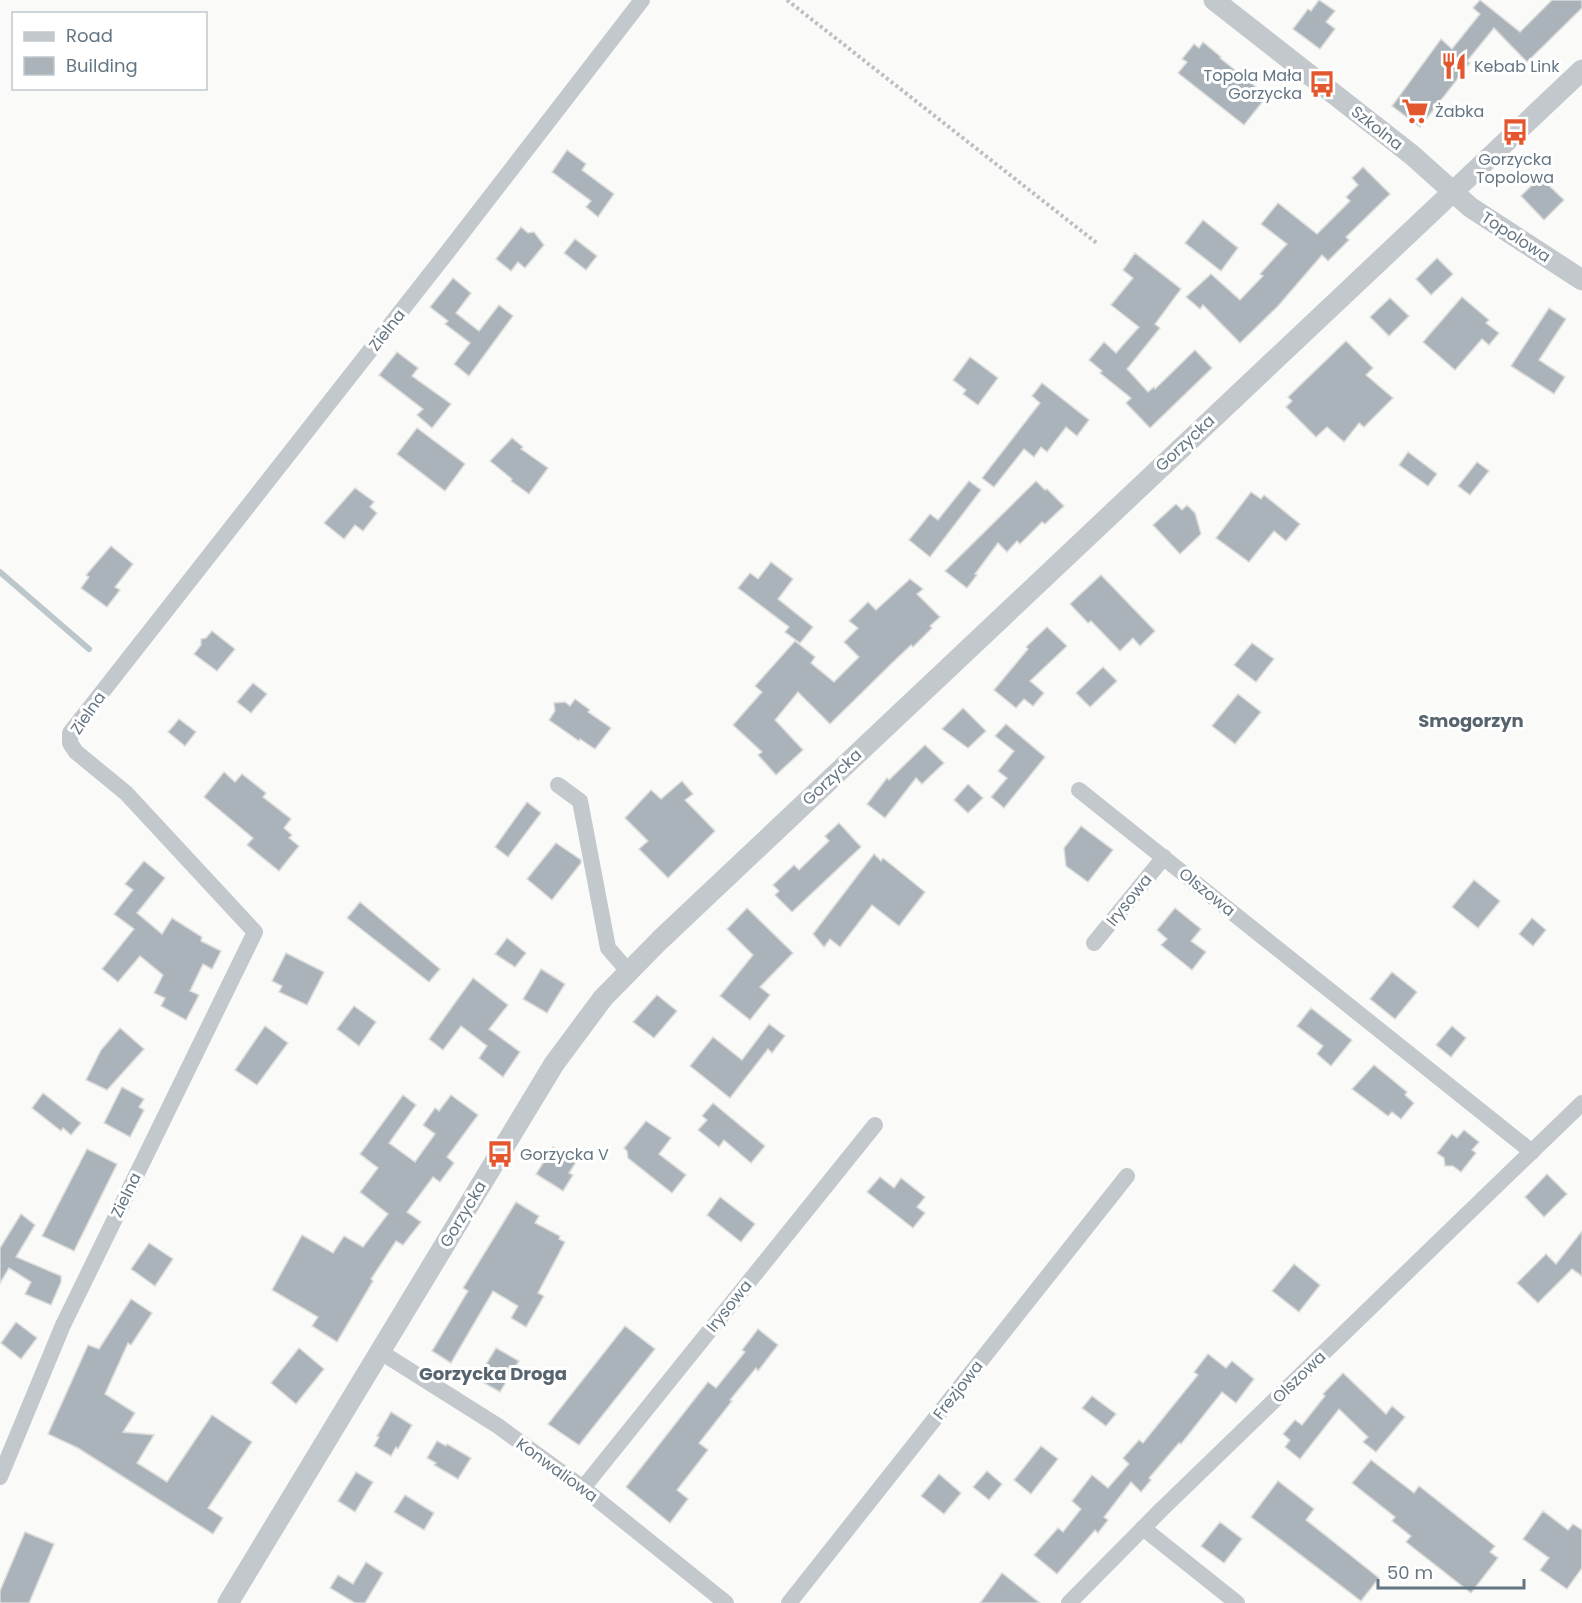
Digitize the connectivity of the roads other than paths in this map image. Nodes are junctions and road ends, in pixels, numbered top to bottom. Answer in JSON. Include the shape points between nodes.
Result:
{"nodes":[{"id":1,"x":642,"y":0,"type":"edge"},
{"id":2,"x":1214,"y":0,"type":"edge"},
{"id":3,"x":1582,"y":70,"type":"edge"},
{"id":4,"x":1453,"y":192,"type":"junction"},
{"id":5,"x":1582,"y":280,"type":"edge"},
{"id":6,"x":558,"y":785,"type":"dead end"},
{"id":7,"x":1079,"y":790,"type":"dead end"},
{"id":8,"x":1164,"y":857,"type":"junction"},
{"id":9,"x":1094,"y":943,"type":"dead end"},
{"id":10,"x":628,"y":971,"type":"junction"},
{"id":11,"x":1582,"y":1102,"type":"edge"},
{"id":12,"x":875,"y":1125,"type":"dead end"},
{"id":13,"x":1532,"y":1152,"type":"junction"},
{"id":14,"x":1127,"y":1176,"type":"dead end"},
{"id":15,"x":379,"y":1351,"type":"junction"},
{"id":16,"x":0,"y":1477,"type":"edge"},
{"id":17,"x":583,"y":1488,"type":"junction"},
{"id":18,"x":1143,"y":1528,"type":"junction"},
{"id":19,"x":228,"y":1603,"type":"edge"},
{"id":20,"x":726,"y":1603,"type":"edge"},
{"id":21,"x":789,"y":1603,"type":"edge"},
{"id":22,"x":1069,"y":1603,"type":"edge"},
{"id":23,"x":1237,"y":1603,"type":"edge"}],
"edges":[{"from":1,"to":16,"type":"street","name":"Zielna","via":[[70,733],[70,743],[76,752],[126,793],[255,932],[63,1324]]},
{"from":2,"to":4,"type":"street","name":"Szkolna","via":[[1412,155]]},
{"from":3,"to":4,"type":"street","name":"Gorzycka"},
{"from":4,"to":5,"type":"street","name":"Topolowa"},
{"from":4,"to":10,"type":"street","name":"Gorzycka"},
{"from":6,"to":10,"type":"street","via":[[580,801],[608,948]]},
{"from":7,"to":8,"type":"street","name":"Olszowa"},
{"from":8,"to":9,"type":"street","name":"Irysowa"},
{"from":8,"to":13,"type":"street","name":"Olszowa"},
{"from":10,"to":15,"type":"street","name":"Gorzycka","via":[[554,1064]]},
{"from":11,"to":13,"type":"street","name":"Olszowa"},
{"from":12,"to":17,"type":"street","name":"Irysowa"},
{"from":13,"to":18,"type":"street","name":"Olszowa"},
{"from":14,"to":21,"type":"street","name":"Frezjowa"},
{"from":15,"to":17,"type":"street","name":"Konwaliowa","via":[[498,1426]]},
{"from":15,"to":19,"type":"street","name":"Gorzycka"},
{"from":17,"to":20,"type":"street","name":"Konwaliowa"},
{"from":18,"to":22,"type":"street","name":"Olszowa"},
{"from":18,"to":23,"type":"street"}]}
